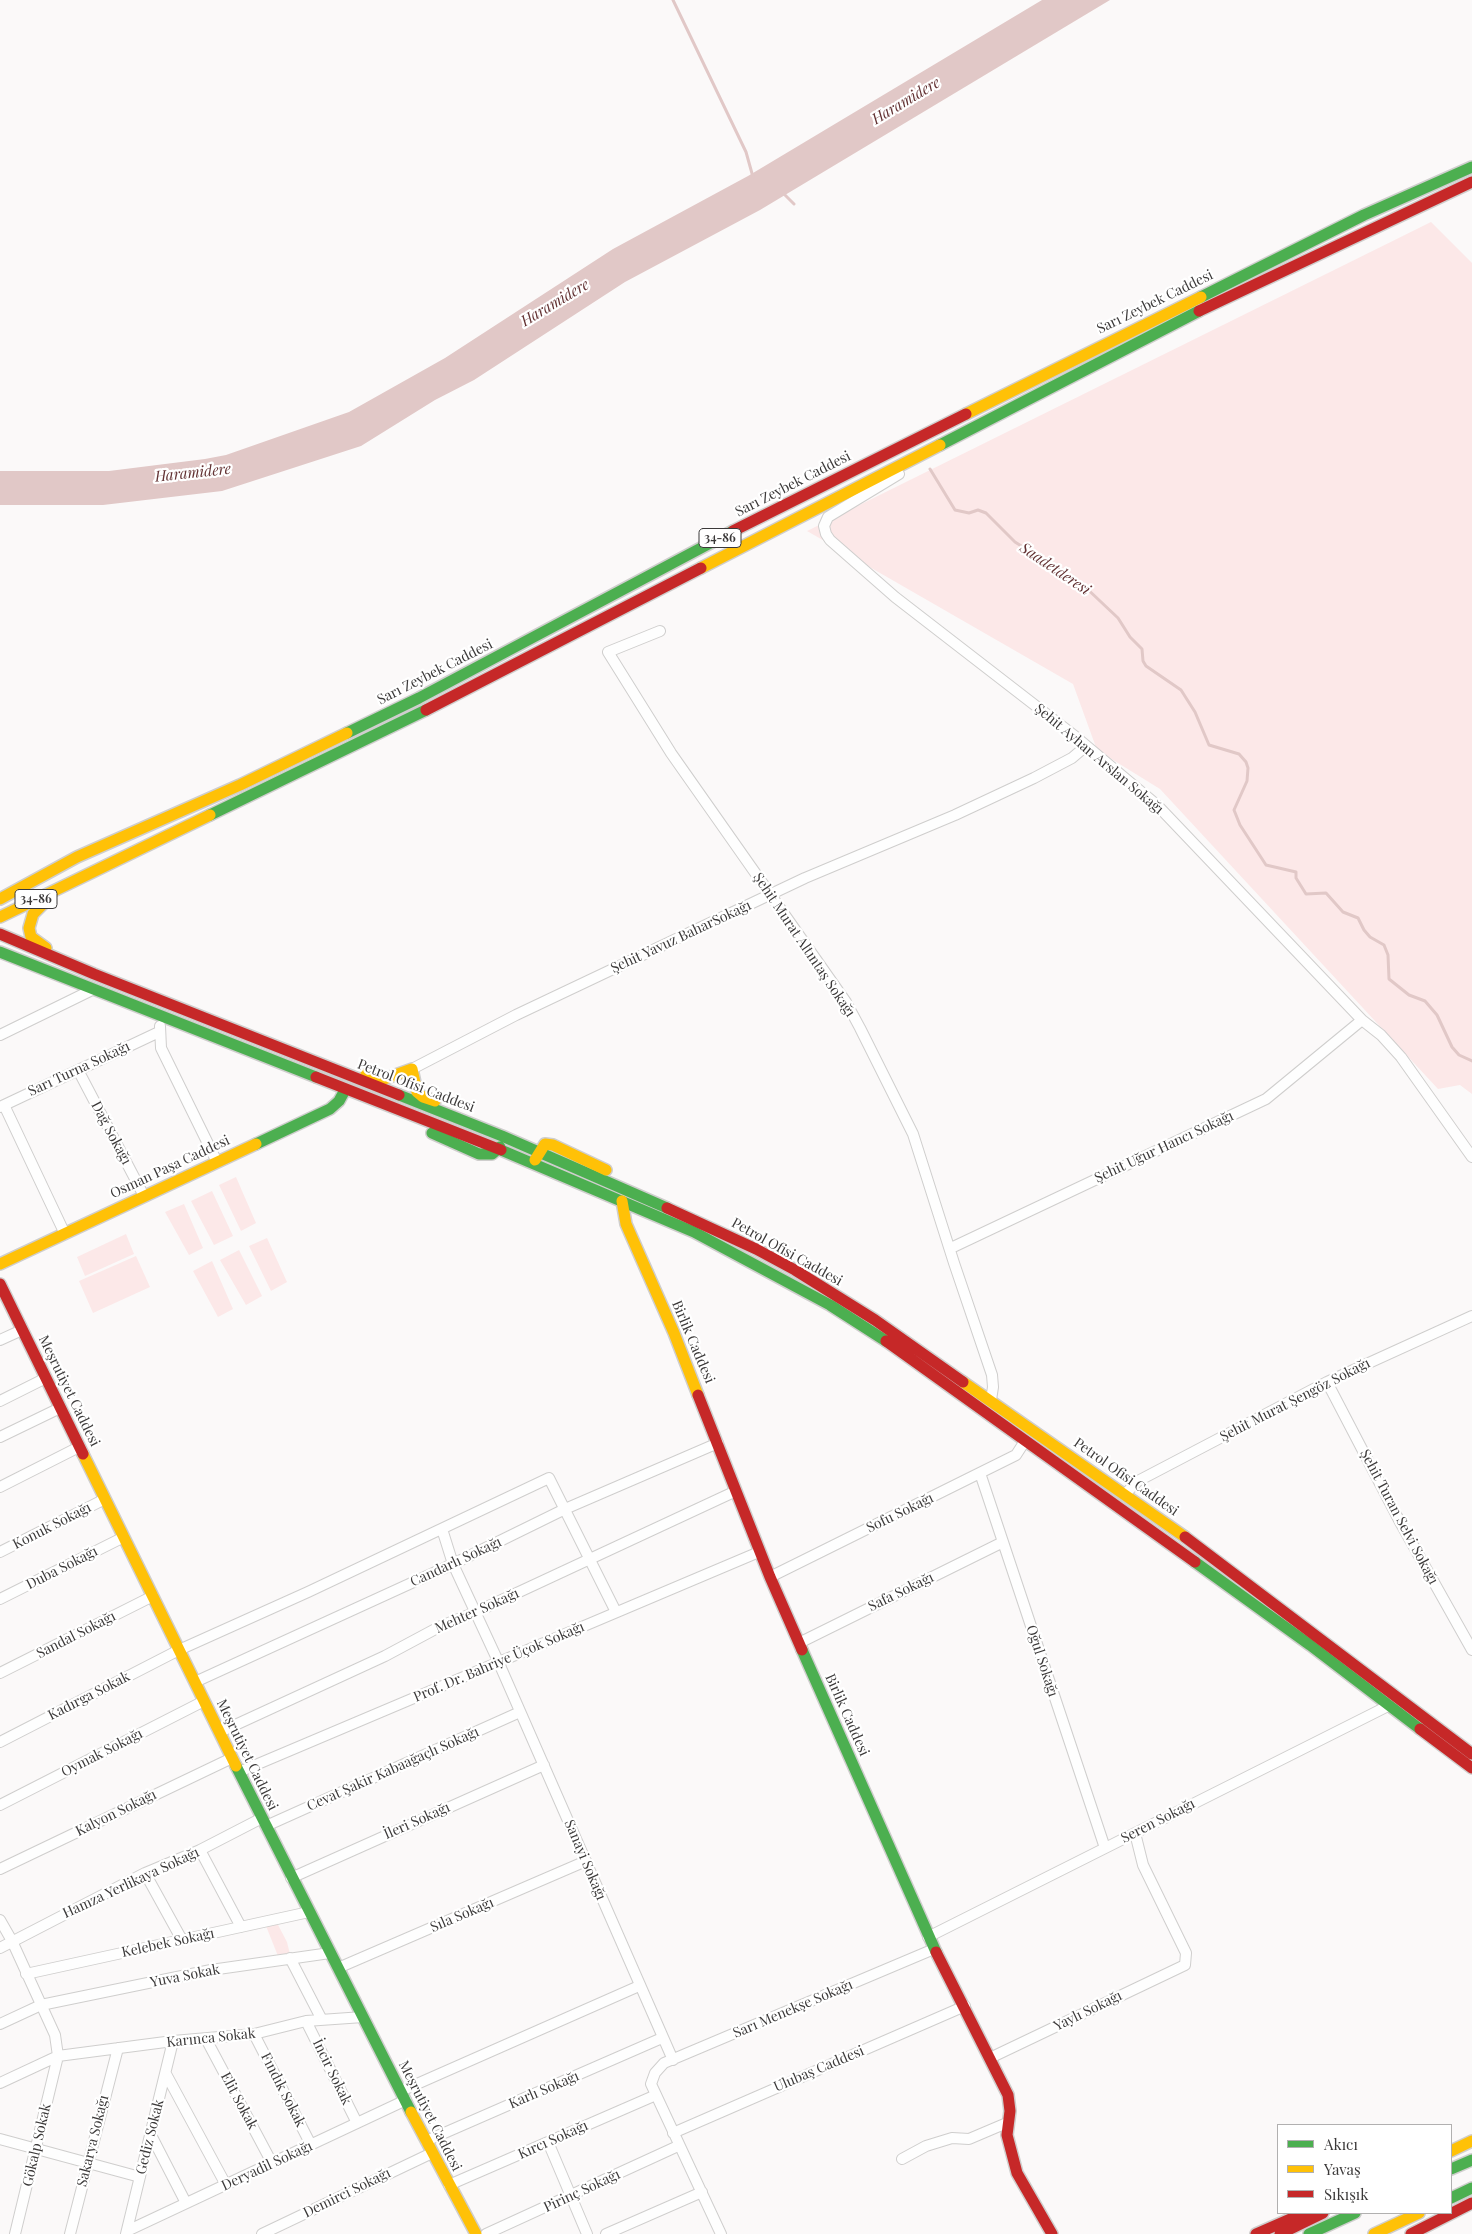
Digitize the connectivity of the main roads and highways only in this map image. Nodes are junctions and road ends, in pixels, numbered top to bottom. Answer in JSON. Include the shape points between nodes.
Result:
{"nodes":[{"id":1,"x":1472,"y":161,"type":"edge"},
{"id":2,"x":1472,"y":167,"type":"edge"},
{"id":3,"x":1442,"y":180,"type":"junction"},
{"id":4,"x":1472,"y":182,"type":"edge"},
{"id":5,"x":1472,"y":192,"type":"edge"},
{"id":6,"x":1411,"y":213,"type":"junction"},
{"id":7,"x":72,"y":881,"type":"junction"},
{"id":8,"x":0,"y":900,"type":"edge"},
{"id":9,"x":0,"y":918,"type":"edge"},
{"id":10,"x":0,"y":934,"type":"edge"},
{"id":11,"x":1,"y":953,"type":"edge"},
{"id":12,"x":94,"y":974,"type":"junction"},
{"id":13,"x":302,"y":1057,"type":"junction"},
{"id":14,"x":345,"y":1090,"type":"junction"},
{"id":15,"x":502,"y":1136,"type":"junction"},
{"id":16,"x":499,"y":1148,"type":"junction"},
{"id":17,"x":537,"y":1158,"type":"junction"},
{"id":18,"x":622,"y":1201,"type":"junction"},
{"id":19,"x":0,"y":1264,"type":"edge"},
{"id":20,"x":0,"y":1284,"type":"edge"},
{"id":21,"x":1033,"y":1428,"type":"junction"},
{"id":22,"x":1025,"y":1440,"type":"junction"},
{"id":23,"x":1472,"y":1754,"type":"edge"},
{"id":24,"x":1472,"y":1768,"type":"edge"},
{"id":25,"x":1472,"y":2141,"type":"edge"},
{"id":26,"x":1452,"y":2151,"type":"edge"},
{"id":27,"x":1472,"y":2160,"type":"edge"},
{"id":28,"x":1452,"y":2169,"type":"edge"},
{"id":29,"x":1472,"y":2188,"type":"edge"},
{"id":30,"x":1452,"y":2198,"type":"edge"},
{"id":31,"x":1472,"y":2203,"type":"edge"},
{"id":32,"x":1472,"y":2209,"type":"edge"},
{"id":33,"x":1452,"y":2213,"type":"edge"},
{"id":34,"x":1302,"y":2214,"type":"edge"},
{"id":35,"x":1322,"y":2214,"type":"edge"},
{"id":36,"x":1353,"y":2214,"type":"edge"},
{"id":37,"x":1417,"y":2214,"type":"edge"},
{"id":38,"x":1451,"y":2214,"type":"edge"},
{"id":39,"x":476,"y":2234,"type":"edge"},
{"id":40,"x":1052,"y":2234,"type":"edge"},
{"id":41,"x":1256,"y":2234,"type":"edge"},
{"id":42,"x":1280,"y":2234,"type":"edge"},
{"id":43,"x":1309,"y":2234,"type":"edge"},
{"id":44,"x":1374,"y":2234,"type":"edge"},
{"id":45,"x":1412,"y":2234,"type":"edge"}],
"edges":[{"from":1,"to":3,"type":"main road"},
{"from":2,"to":3,"type":"main road"},
{"from":3,"to":8,"type":"main road","name":"Sarı Zeybek Caddesi","number":"34-86","via":[[758,518],[419,698],[240,785],[77,856]]},
{"from":4,"to":6,"type":"main road","number":"34-86"},
{"from":5,"to":6,"type":"main road"},
{"from":6,"to":7,"type":"main road","name":"Sarı Zeybek Caddesi","number":"34-86","via":[[1357,235],[1196,313],[425,710]]},
{"from":7,"to":9,"type":"main road","name":"Sarı Zeybek Caddesi","number":"34-86"},
{"from":7,"to":12,"type":"main road","via":[[39,907],[28,928],[31,937],[39,944]]},
{"from":10,"to":12,"type":"main road","name":"Petrol Ofisi Caddesi"},
{"from":11,"to":14,"type":"main road"},
{"from":12,"to":13,"type":"main road","name":"Petrol Ofisi Caddesi"},
{"from":13,"to":15,"type":"main road","name":"Petrol Ofisi Caddesi"},
{"from":13,"to":15,"type":"main road","via":[[377,1078],[392,1077],[412,1069],[414,1085],[423,1097],[492,1124]]},
{"from":14,"to":16,"type":"main road","via":[[414,1126],[473,1151],[492,1154]]},
{"from":14,"to":19,"type":"main road","name":"Osman Paşa Caddesi","via":[[330,1110]]},
{"from":15,"to":16,"type":"main road"},
{"from":15,"to":17,"type":"main road","name":"Petrol Ofisi Caddesi"},
{"from":16,"to":17,"type":"main road","name":"Petrol Ofisi Caddesi"},
{"from":17,"to":18,"type":"main road","name":"Petrol Ofisi Caddesi"},
{"from":17,"to":21,"type":"main road","name":"Petrol Ofisi Caddesi","via":[[545,1144],[553,1144],[689,1212],[720,1232],[795,1270],[876,1320]]},
{"from":18,"to":22,"type":"main road","name":"Petrol Ofisi Caddesi","via":[[722,1246],[830,1305]]},
{"from":18,"to":40,"type":"main road","name":"Birlik Caddesi","via":[[626,1224],[674,1333],[759,1552],[928,1937],[1008,2095],[1007,2135],[1017,2173]]},
{"from":20,"to":39,"type":"main road","name":"Meşrutiyet Caddesi","via":[[291,1878]]},
{"from":21,"to":22,"type":"main road"},
{"from":21,"to":23,"type":"main road","name":"Petrol Ofisi Caddesi","via":[[1218,1561]]},
{"from":22,"to":24,"type":"main road","name":"Petrol Ofisi Caddesi","via":[[1302,1639]]},
{"from":25,"to":26,"type":"main road"},
{"from":27,"to":28,"type":"main road"},
{"from":29,"to":30,"type":"main road"},
{"from":31,"to":33,"type":"main road"},
{"from":32,"to":45,"type":"main road"},
{"from":34,"to":41,"type":"main road"},
{"from":35,"to":42,"type":"main road"},
{"from":36,"to":43,"type":"main road"},
{"from":37,"to":44,"type":"main road"},
{"from":38,"to":45,"type":"main road"}]}
